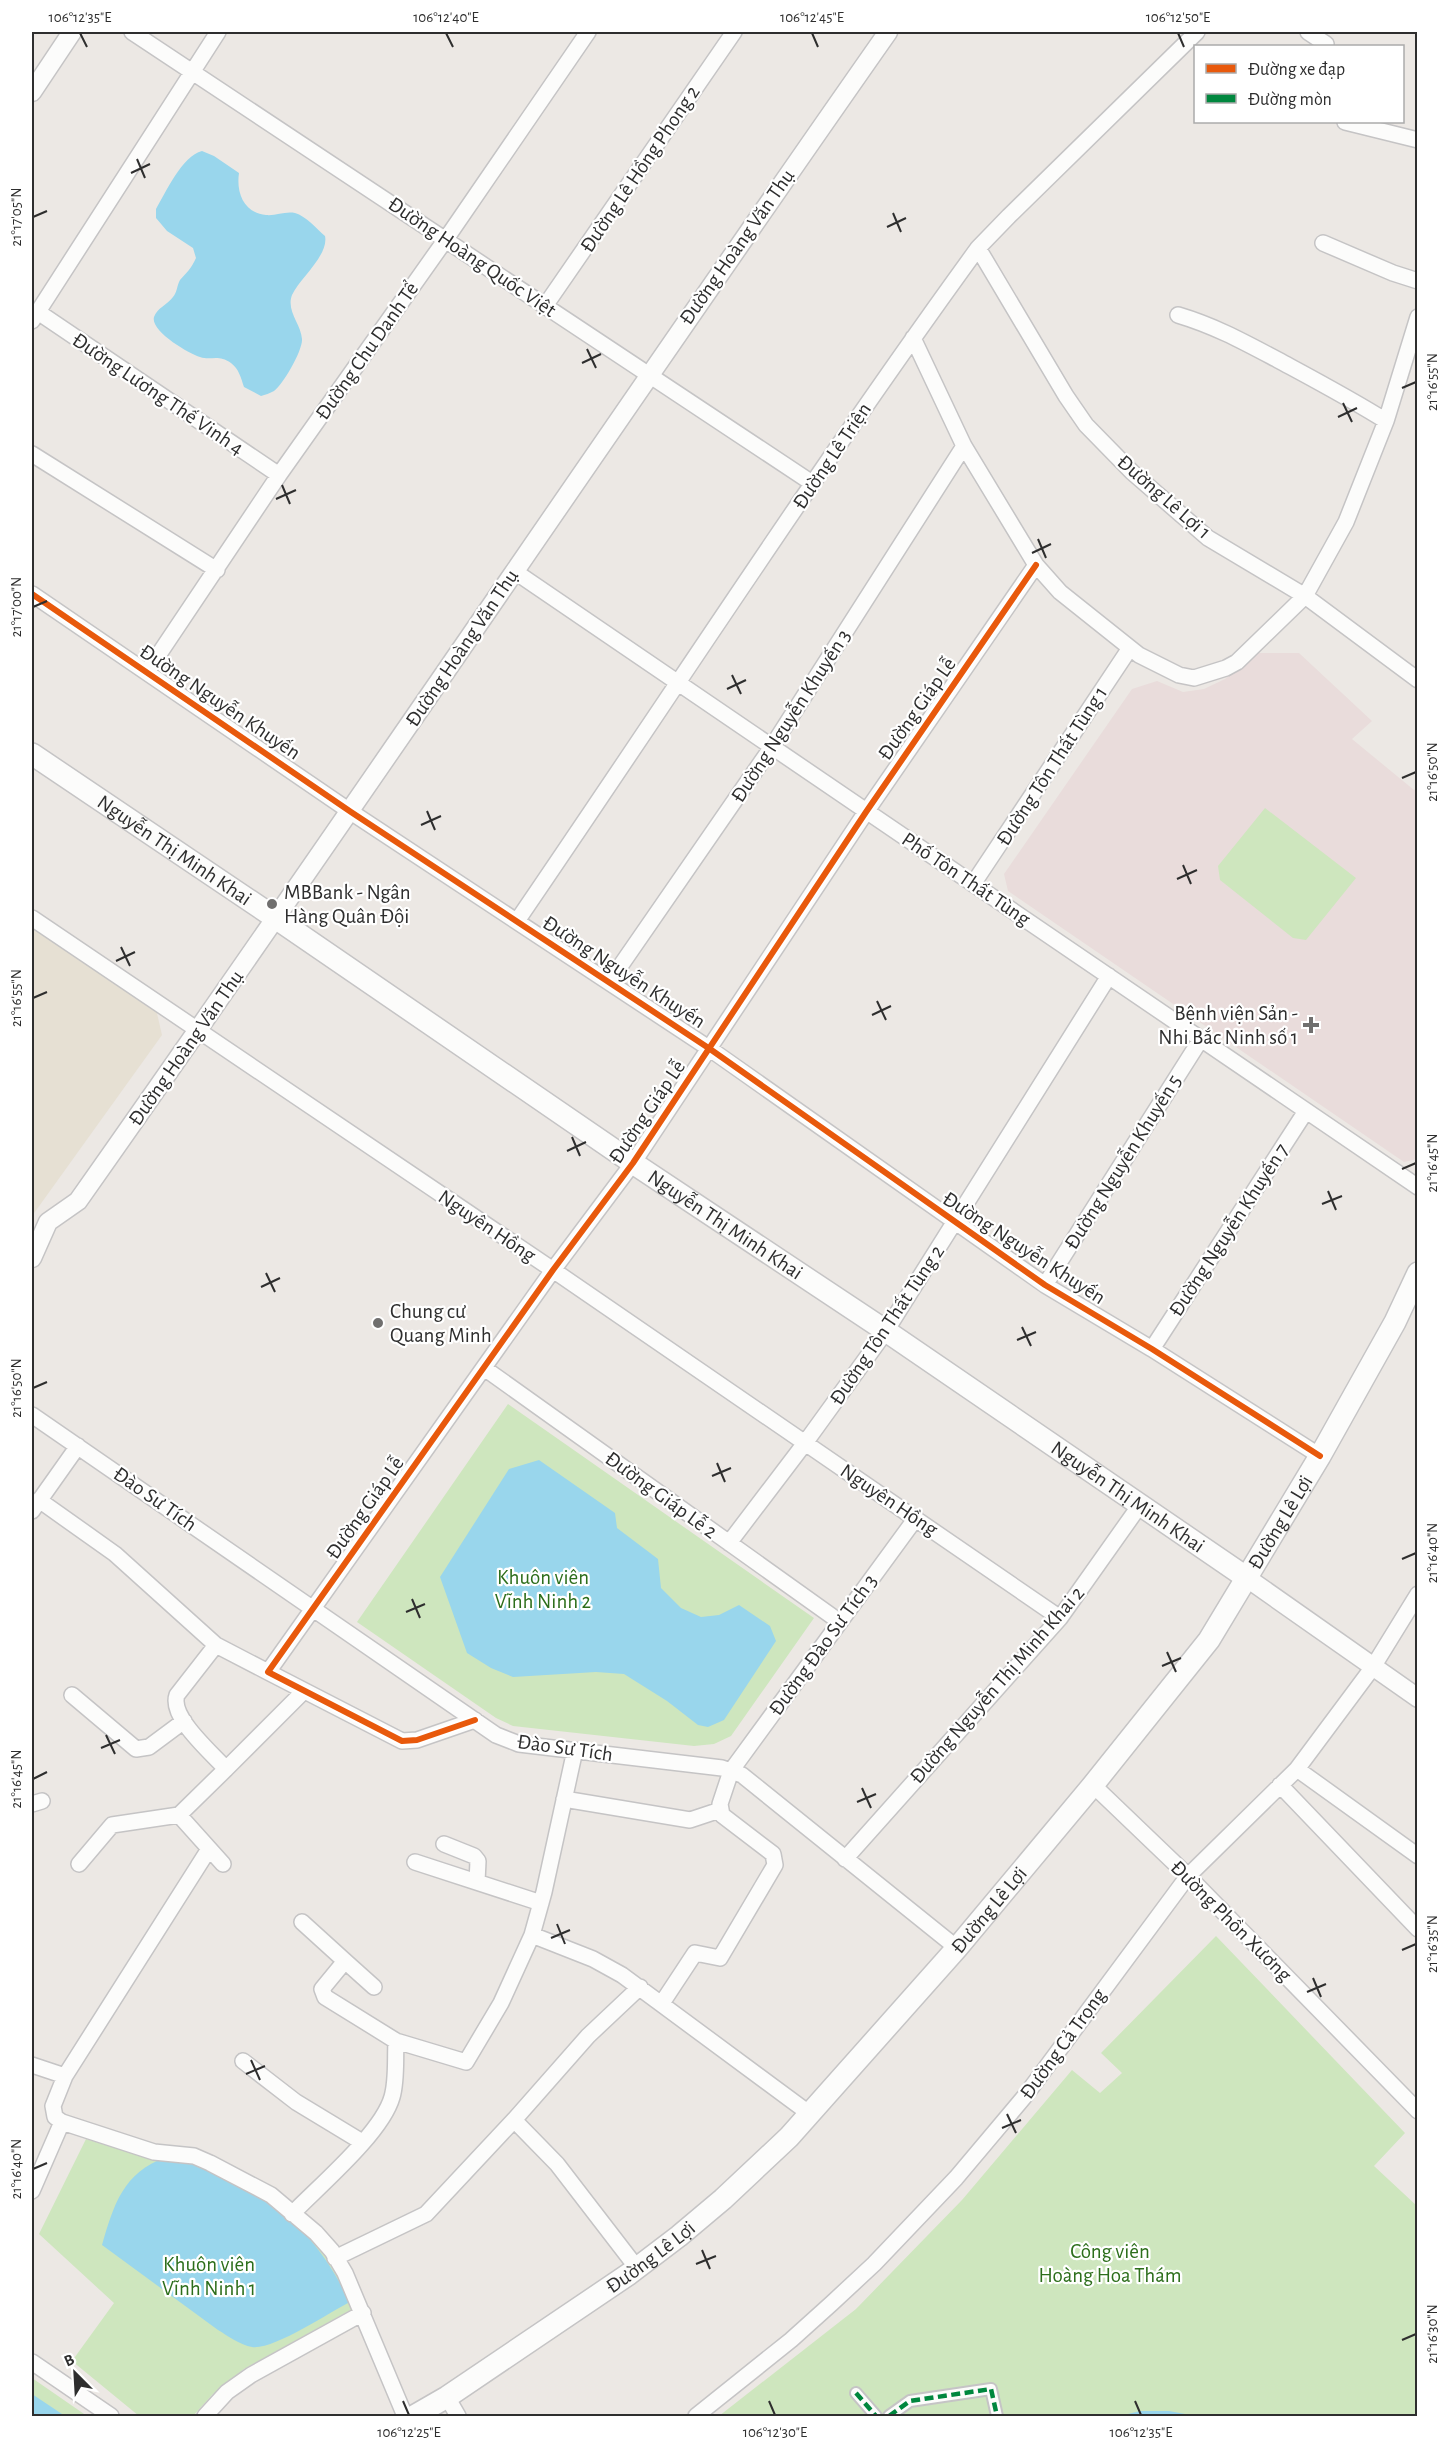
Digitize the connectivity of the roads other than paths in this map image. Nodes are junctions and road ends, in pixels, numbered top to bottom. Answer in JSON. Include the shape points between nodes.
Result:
{"nodes":[{"id":1,"x":72,"y":32,"type":"edge"},
{"id":2,"x":132,"y":32,"type":"edge"},
{"id":3,"x":218,"y":32,"type":"edge"},
{"id":4,"x":588,"y":32,"type":"edge"},
{"id":5,"x":734,"y":32,"type":"edge"},
{"id":6,"x":888,"y":32,"type":"edge"},
{"id":7,"x":1197,"y":32,"type":"edge"},
{"id":8,"x":1308,"y":32,"type":"edge"},
{"id":9,"x":1326,"y":44,"type":"dead end"},
{"id":10,"x":191,"y":70,"type":"junction"},
{"id":11,"x":32,"y":92,"type":"edge"},
{"id":12,"x":1349,"y":123,"type":"edge"},
{"id":13,"x":1418,"y":140,"type":"edge"},
{"id":14,"x":446,"y":239,"type":"junction"},
{"id":15,"x":1323,"y":243,"type":"dead end"},
{"id":16,"x":978,"y":249,"type":"junction"},
{"id":17,"x":1418,"y":281,"type":"edge"},
{"id":18,"x":545,"y":306,"type":"junction"},
{"id":19,"x":1178,"y":315,"type":"dead end"},
{"id":20,"x":34,"y":316,"type":"edge"},
{"id":21,"x":1418,"y":317,"type":"edge"},
{"id":22,"x":913,"y":338,"type":"junction"},
{"id":23,"x":648,"y":374,"type":"junction"},
{"id":24,"x":1386,"y":421,"type":"junction"},
{"id":25,"x":964,"y":446,"type":"junction"},
{"id":26,"x":32,"y":454,"type":"edge"},
{"id":27,"x":279,"y":475,"type":"junction"},
{"id":28,"x":812,"y":483,"type":"junction"},
{"id":29,"x":1036,"y":565,"type":"junction"},
{"id":30,"x":217,"y":570,"type":"junction"},
{"id":31,"x":514,"y":571,"type":"junction"},
{"id":32,"x":32,"y":594,"type":"edge"},
{"id":33,"x":1305,"y":596,"type":"junction"},
{"id":34,"x":1130,"y":648,"type":"junction"},
{"id":35,"x":147,"y":672,"type":"junction"},
{"id":36,"x":1417,"y":679,"type":"edge"},
{"id":37,"x":679,"y":684,"type":"junction"},
{"id":38,"x":771,"y":748,"type":"junction"},
{"id":39,"x":32,"y":754,"type":"edge"},
{"id":40,"x":351,"y":812,"type":"junction"},
{"id":41,"x":866,"y":812,"type":"junction"},
{"id":42,"x":974,"y":884,"type":"junction"},
{"id":43,"x":32,"y":918,"type":"edge"},
{"id":44,"x":277,"y":919,"type":"junction"},
{"id":45,"x":517,"y":921,"type":"junction"},
{"id":46,"x":1109,"y":976,"type":"junction"},
{"id":47,"x":610,"y":981,"type":"junction"},
{"id":48,"x":198,"y":1032,"type":"junction"},
{"id":49,"x":1201,"y":1039,"type":"junction"},
{"id":50,"x":710,"y":1049,"type":"junction"},
{"id":51,"x":1306,"y":1111,"type":"junction"},
{"id":52,"x":633,"y":1163,"type":"junction"},
{"id":53,"x":1418,"y":1186,"type":"edge"},
{"id":54,"x":955,"y":1224,"type":"junction"},
{"id":55,"x":32,"y":1258,"type":"edge"},
{"id":56,"x":553,"y":1270,"type":"junction"},
{"id":57,"x":1418,"y":1273,"type":"edge"},
{"id":58,"x":1045,"y":1285,"type":"junction"},
{"id":59,"x":886,"y":1331,"type":"junction"},
{"id":60,"x":1152,"y":1349,"type":"junction"},
{"id":61,"x":484,"y":1368,"type":"junction"},
{"id":62,"x":32,"y":1415,"type":"edge"},
{"id":63,"x":805,"y":1443,"type":"junction"},
{"id":64,"x":78,"y":1446,"type":"junction"},
{"id":65,"x":1320,"y":1456,"type":"junction"},
{"id":66,"x":35,"y":1505,"type":"edge"},
{"id":67,"x":1140,"y":1505,"type":"junction"},
{"id":68,"x":916,"y":1518,"type":"junction"},
{"id":69,"x":729,"y":1543,"type":"junction"},
{"id":70,"x":1247,"y":1578,"type":"junction"},
{"id":71,"x":1418,"y":1594,"type":"edge"},
{"id":72,"x":313,"y":1611,"type":"junction"},
{"id":73,"x":1060,"y":1618,"type":"junction"},
{"id":74,"x":840,"y":1622,"type":"junction"},
{"id":75,"x":216,"y":1645,"type":"junction"},
{"id":76,"x":1373,"y":1667,"type":"junction"},
{"id":77,"x":268,"y":1672,"type":"junction"},
{"id":78,"x":304,"y":1690,"type":"junction"},
{"id":79,"x":72,"y":1695,"type":"dead end"},
{"id":80,"x":1418,"y":1698,"type":"edge"},
{"id":81,"x":475,"y":1720,"type":"junction"},
{"id":82,"x":184,"y":1721,"type":"junction"},
{"id":83,"x":575,"y":1750,"type":"junction"},
{"id":84,"x":226,"y":1769,"type":"junction"},
{"id":85,"x":1297,"y":1769,"type":"junction"},
{"id":86,"x":731,"y":1771,"type":"junction"},
{"id":87,"x":1093,"y":1785,"type":"junction"},
{"id":88,"x":1280,"y":1785,"type":"junction"},
{"id":89,"x":564,"y":1799,"type":"junction"},
{"id":90,"x":720,"y":1810,"type":"junction"},
{"id":91,"x":179,"y":1815,"type":"junction"},
{"id":92,"x":444,"y":1844,"type":"dead end"},
{"id":93,"x":209,"y":1849,"type":"junction"},
{"id":94,"x":1418,"y":1856,"type":"edge"},
{"id":95,"x":845,"y":1859,"type":"junction"},
{"id":96,"x":415,"y":1862,"type":"dead end"},
{"id":97,"x":79,"y":1864,"type":"dead end"},
{"id":98,"x":223,"y":1864,"type":"dead end"},
{"id":99,"x":1188,"y":1876,"type":"junction"},
{"id":100,"x":477,"y":1882,"type":"junction"},
{"id":101,"x":541,"y":1903,"type":"junction"},
{"id":102,"x":302,"y":1922,"type":"dead end"},
{"id":103,"x":1418,"y":1929,"type":"edge"},
{"id":104,"x":531,"y":1935,"type":"junction"},
{"id":105,"x":957,"y":1948,"type":"junction"},
{"id":106,"x":345,"y":1961,"type":"junction"},
{"id":107,"x":374,"y":1988,"type":"dead end"},
{"id":108,"x":640,"y":1988,"type":"junction"},
{"id":109,"x":662,"y":2003,"type":"junction"},
{"id":110,"x":396,"y":2041,"type":"junction"},
{"id":111,"x":243,"y":2061,"type":"dead end"},
{"id":112,"x":32,"y":2065,"type":"edge"},
{"id":113,"x":65,"y":2076,"type":"junction"},
{"id":114,"x":1418,"y":2111,"type":"edge"},
{"id":115,"x":810,"y":2114,"type":"junction"},
{"id":116,"x":514,"y":2120,"type":"junction"},
{"id":117,"x":62,"y":2122,"type":"junction"},
{"id":118,"x":362,"y":2142,"type":"junction"},
{"id":119,"x":32,"y":2191,"type":"edge"},
{"id":120,"x":292,"y":2214,"type":"junction"},
{"id":121,"x":336,"y":2258,"type":"junction"},
{"id":122,"x":637,"y":2268,"type":"junction"},
{"id":123,"x":363,"y":2313,"type":"junction"},
{"id":124,"x":32,"y":2362,"type":"edge"},
{"id":125,"x":856,"y":2393,"type":"dead end"},
{"id":126,"x":447,"y":2397,"type":"junction"},
{"id":127,"x":111,"y":2416,"type":"edge"},
{"id":128,"x":205,"y":2416,"type":"edge"},
{"id":129,"x":405,"y":2416,"type":"edge"},
{"id":130,"x":414,"y":2416,"type":"edge"},
{"id":131,"x":458,"y":2416,"type":"edge"},
{"id":132,"x":696,"y":2416,"type":"edge"},
{"id":133,"x":876,"y":2416,"type":"edge"},
{"id":134,"x":889,"y":2416,"type":"edge"},
{"id":135,"x":998,"y":2416,"type":"edge"}],
"edges":[{"from":1,"to":11,"type":"street"},
{"from":2,"to":10,"type":"street","name":"Đường Hoàng Quốc Việt"},
{"from":3,"to":10,"type":"street"},
{"from":4,"to":14,"type":"street","name":"Đường Chu Danh Tể"},
{"from":5,"to":18,"type":"street","name":"Đường Lê Hồng Phong 2"},
{"from":6,"to":23,"type":"street","name":"Đường Hoàng Văn Thụ"},
{"from":7,"to":16,"type":"street","name":"Đường Lê Triện"},
{"from":8,"to":9,"type":"street"},
{"from":10,"to":14,"type":"street","name":"Đường Hoàng Quốc Việt"},
{"from":10,"to":20,"type":"street"},
{"from":12,"to":13,"type":"street"},
{"from":14,"to":18,"type":"street","name":"Đường Hoàng Quốc Việt"},
{"from":14,"to":27,"type":"street","name":"Đường Chu Danh Tể"},
{"from":15,"to":17,"type":"street"},
{"from":16,"to":22,"type":"street","name":"Đường Lê Triện"},
{"from":16,"to":33,"type":"street","name":"Đường Lê Lợi 1","via":[[1086,425],[1132,472],[1208,538]]},
{"from":18,"to":23,"type":"street","name":"Đường Hoàng Quốc Việt"},
{"from":19,"to":24,"type":"street","via":[[1198,319],[1231,335]]},
{"from":20,"to":27,"type":"street","name":"Đường Lương Thế Vinh 4"},
{"from":21,"to":24,"type":"street"},
{"from":22,"to":25,"type":"street"},
{"from":22,"to":28,"type":"street","name":"Đường Lê Triện"},
{"from":23,"to":28,"type":"street","name":"Đường Hoàng Quốc Việt"},
{"from":23,"to":31,"type":"street","name":"Đường Hoàng Văn Thụ"},
{"from":24,"to":33,"type":"street","via":[[1346,522]]},
{"from":25,"to":29,"type":"street"},
{"from":25,"to":38,"type":"street","name":"Đường Nguyễn Khuyến 3"},
{"from":26,"to":30,"type":"street"},
{"from":27,"to":30,"type":"street","name":"Đường Chu Danh Tể"},
{"from":28,"to":37,"type":"street","name":"Đường Lê Triện"},
{"from":29,"to":34,"type":"street","via":[[1060,592]]},
{"from":29,"to":41,"type":"street","name":"Đường Giáp Lễ"},
{"from":30,"to":35,"type":"street","name":"Đường Chu Danh Tể"},
{"from":31,"to":37,"type":"street","name":"Phố Tôn Thất Tùng"},
{"from":31,"to":40,"type":"street","name":"Đường Hoàng Văn Thụ"},
{"from":32,"to":35,"type":"street","name":"Đường Nguyễn Khuyến"},
{"from":33,"to":34,"type":"street","via":[[1237,662],[1211,673],[1194,678],[1179,675]]},
{"from":33,"to":36,"type":"street","name":"Đường Lê Lợi 1"},
{"from":34,"to":42,"type":"street","name":"Đường Tôn Thất Tùng 1"},
{"from":35,"to":40,"type":"street","name":"Đường Nguyễn Khuyến"},
{"from":37,"to":38,"type":"street","name":"Phố Tôn Thất Tùng"},
{"from":37,"to":45,"type":"street","name":"Đường Lê Triện"},
{"from":38,"to":41,"type":"street","name":"Phố Tôn Thất Tùng"},
{"from":38,"to":47,"type":"street","name":"Đường Nguyễn Khuyến 3"},
{"from":39,"to":44,"type":"main road","name":"Nguyễn Thị Minh Khai"},
{"from":40,"to":44,"type":"street","name":"Đường Hoàng Văn Thụ"},
{"from":40,"to":45,"type":"street","name":"Đường Nguyễn Khuyến"},
{"from":41,"to":42,"type":"street","name":"Phố Tôn Thất Tùng"},
{"from":41,"to":50,"type":"street","name":"Đường Giáp Lễ"},
{"from":42,"to":46,"type":"street","name":"Phố Tôn Thất Tùng"},
{"from":43,"to":48,"type":"street","name":"Nguyên Hồng"},
{"from":44,"to":48,"type":"street","name":"Đường Hoàng Văn Thụ"},
{"from":44,"to":52,"type":"main road","name":"Nguyễn Thị Minh Khai"},
{"from":45,"to":47,"type":"street","name":"Đường Nguyễn Khuyến"},
{"from":46,"to":49,"type":"street","name":"Phố Tôn Thất Tùng"},
{"from":46,"to":54,"type":"street","name":"Đường Tôn Thất Tùng 2"},
{"from":47,"to":50,"type":"street","name":"Đường Nguyễn Khuyến"},
{"from":48,"to":55,"type":"street","name":"Đường Hoàng Văn Thụ","via":[[78,1201],[48,1222]]},
{"from":48,"to":56,"type":"street","name":"Nguyên Hồng"},
{"from":49,"to":51,"type":"street","name":"Phố Tôn Thất Tùng"},
{"from":49,"to":58,"type":"street","name":"Đường Nguyễn Khuyến 5"},
{"from":50,"to":52,"type":"street","name":"Đường Giáp Lễ"},
{"from":50,"to":54,"type":"street","name":"Đường Nguyễn Khuyến"},
{"from":51,"to":53,"type":"street","name":"Phố Tôn Thất Tùng"},
{"from":51,"to":60,"type":"street","name":"Đường Nguyễn Khuyến 7"},
{"from":52,"to":56,"type":"street","name":"Đường Giáp Lễ"},
{"from":52,"to":59,"type":"main road","name":"Nguyễn Thị Minh Khai"},
{"from":54,"to":58,"type":"street","name":"Đường Nguyễn Khuyến"},
{"from":54,"to":59,"type":"street","name":"Đường Tôn Thất Tùng 2"},
{"from":56,"to":61,"type":"street","name":"Đường Giáp Lễ"},
{"from":56,"to":63,"type":"street","name":"Nguyên Hồng"},
{"from":57,"to":65,"type":"main road","name":"Đường Lê Lợi"},
{"from":58,"to":60,"type":"street","name":"Đường Nguyễn Khuyến"},
{"from":59,"to":63,"type":"street","name":"Đường Tôn Thất Tùng 2"},
{"from":59,"to":67,"type":"main road","name":"Nguyễn Thị Minh Khai"},
{"from":60,"to":65,"type":"street","name":"Đường Nguyễn Khuyến"},
{"from":61,"to":69,"type":"street","name":"Đường Giáp Lễ 2"},
{"from":61,"to":72,"type":"street","name":"Đường Giáp Lễ"},
{"from":62,"to":64,"type":"street","name":"Đào Sư Tích"},
{"from":63,"to":68,"type":"street","name":"Nguyên Hồng"},
{"from":63,"to":69,"type":"street","name":"Đường Tôn Thất Tùng 2"},
{"from":64,"to":66,"type":"street"},
{"from":64,"to":72,"type":"street","name":"Đào Sư Tích"},
{"from":65,"to":70,"type":"main road","name":"Đường Lê Lợi"},
{"from":66,"to":75,"type":"street","via":[[115,1554]]},
{"from":67,"to":70,"type":"main road","name":"Nguyễn Thị Minh Khai"},
{"from":67,"to":73,"type":"street","name":"Đường Nguyễn Thị Minh Khai 2"},
{"from":68,"to":73,"type":"street","name":"Nguyên Hồng"},
{"from":68,"to":74,"type":"street","name":"Đường Đào Sư Tích 3"},
{"from":69,"to":74,"type":"street","name":"Đường Giáp Lễ 2"},
{"from":70,"to":76,"type":"street","name":"Nguyễn Thị Minh Khai"},
{"from":70,"to":87,"type":"main road","name":"Đường Lê Lợi","via":[[1209,1640]]},
{"from":71,"to":76,"type":"street","name":"Đường Cả Trọng"},
{"from":72,"to":77,"type":"street","name":"Đường Giáp Lễ"},
{"from":72,"to":81,"type":"street","name":"Đào Sư Tích"},
{"from":73,"to":95,"type":"street","name":"Đường Nguyễn Thị Minh Khai 2"},
{"from":74,"to":86,"type":"street","name":"Đường Đào Sư Tích 3"},
{"from":75,"to":77,"type":"street"},
{"from":75,"to":82,"type":"street","via":[[177,1695],[177,1712]]},
{"from":76,"to":80,"type":"street","name":"Nguyễn Thị Minh Khai"},
{"from":76,"to":85,"type":"street","name":"Đường Cả Trọng"},
{"from":77,"to":78,"type":"street"},
{"from":78,"to":81,"type":"street","via":[[402,1741],[417,1740]]},
{"from":78,"to":84,"type":"street"},
{"from":79,"to":82,"type":"street","via":[[136,1749],[149,1747]]},
{"from":81,"to":83,"type":"street","name":"Đào Sư Tích","via":[[509,1742]]},
{"from":82,"to":84,"type":"street"},
{"from":83,"to":86,"type":"street","name":"Đào Sư Tích"},
{"from":83,"to":89,"type":"street"},
{"from":84,"to":91,"type":"street"},
{"from":85,"to":88,"type":"street","name":"Đường Cả Trọng"},
{"from":85,"to":94,"type":"street"},
{"from":86,"to":90,"type":"street"},
{"from":86,"to":95,"type":"street","name":"Đào Sư Tích","via":[[742,1775]]},
{"from":87,"to":99,"type":"street","name":"Đường Phồn Xương"},
{"from":87,"to":105,"type":"main road","name":"Đường Lê Lợi"},
{"from":88,"to":99,"type":"street","name":"Đường Cả Trọng"},
{"from":88,"to":103,"type":"street"},
{"from":89,"to":90,"type":"street","via":[[690,1820]]},
{"from":89,"to":101,"type":"street"},
{"from":90,"to":109,"type":"street","via":[[773,1854],[775,1864],[720,1958],[695,1953]]},
{"from":91,"to":93,"type":"street"},
{"from":91,"to":97,"type":"street","via":[[112,1825]]},
{"from":92,"to":100,"type":"street","via":[[474,1856],[478,1861]]},
{"from":93,"to":98,"type":"street"},
{"from":93,"to":113,"type":"street"},
{"from":95,"to":105,"type":"street","name":"Đào Sư Tích"},
{"from":96,"to":100,"type":"street"},
{"from":99,"to":114,"type":"street","name":"Đường Phồn Xương"},
{"from":99,"to":132,"type":"street","name":"Đường Cả Trọng","via":[[1025,2096],[956,2178],[831,2304]]},
{"from":100,"to":101,"type":"street"},
{"from":101,"to":104,"type":"street"},
{"from":102,"to":106,"type":"street"},
{"from":104,"to":108,"type":"street","via":[[606,1965]]},
{"from":104,"to":110,"type":"street","via":[[501,2002],[466,2062]]},
{"from":105,"to":115,"type":"main road","name":"Đường Lê Lợi"},
{"from":106,"to":107,"type":"street"},
{"from":106,"to":110,"type":"street","via":[[322,1993]]},
{"from":108,"to":109,"type":"street"},
{"from":108,"to":116,"type":"street","via":[[588,2036]]},
{"from":109,"to":115,"type":"street"},
{"from":110,"to":118,"type":"street","via":[[393,2096],[384,2115]]},
{"from":111,"to":118,"type":"street","via":[[296,2102]]},
{"from":112,"to":113,"type":"street"},
{"from":113,"to":117,"type":"street","via":[[53,2106],[55,2117]]},
{"from":115,"to":122,"type":"main road","name":"Đường Lê Lợi","via":[[723,2199]]},
{"from":116,"to":121,"type":"street","via":[[426,2214]]},
{"from":116,"to":122,"type":"street","via":[[557,2164]]},
{"from":117,"to":119,"type":"street"},
{"from":117,"to":120,"type":"street","via":[[154,2152],[194,2156],[271,2195]]},
{"from":118,"to":120,"type":"street"},
{"from":120,"to":121,"type":"street","via":[[316,2233]]},
{"from":121,"to":123,"type":"street"},
{"from":122,"to":126,"type":"main road","name":"Đường Lê Lợi"},
{"from":123,"to":128,"type":"street","via":[[243,2380]]},
{"from":123,"to":129,"type":"street"},
{"from":124,"to":127,"type":"street"},
{"from":125,"to":133,"type":"street"},
{"from":126,"to":130,"type":"main road","name":"Đường Lê Lợi"},
{"from":126,"to":131,"type":"street"},
{"from":134,"to":135,"type":"street","via":[[910,2401],[991,2389]]}]}
